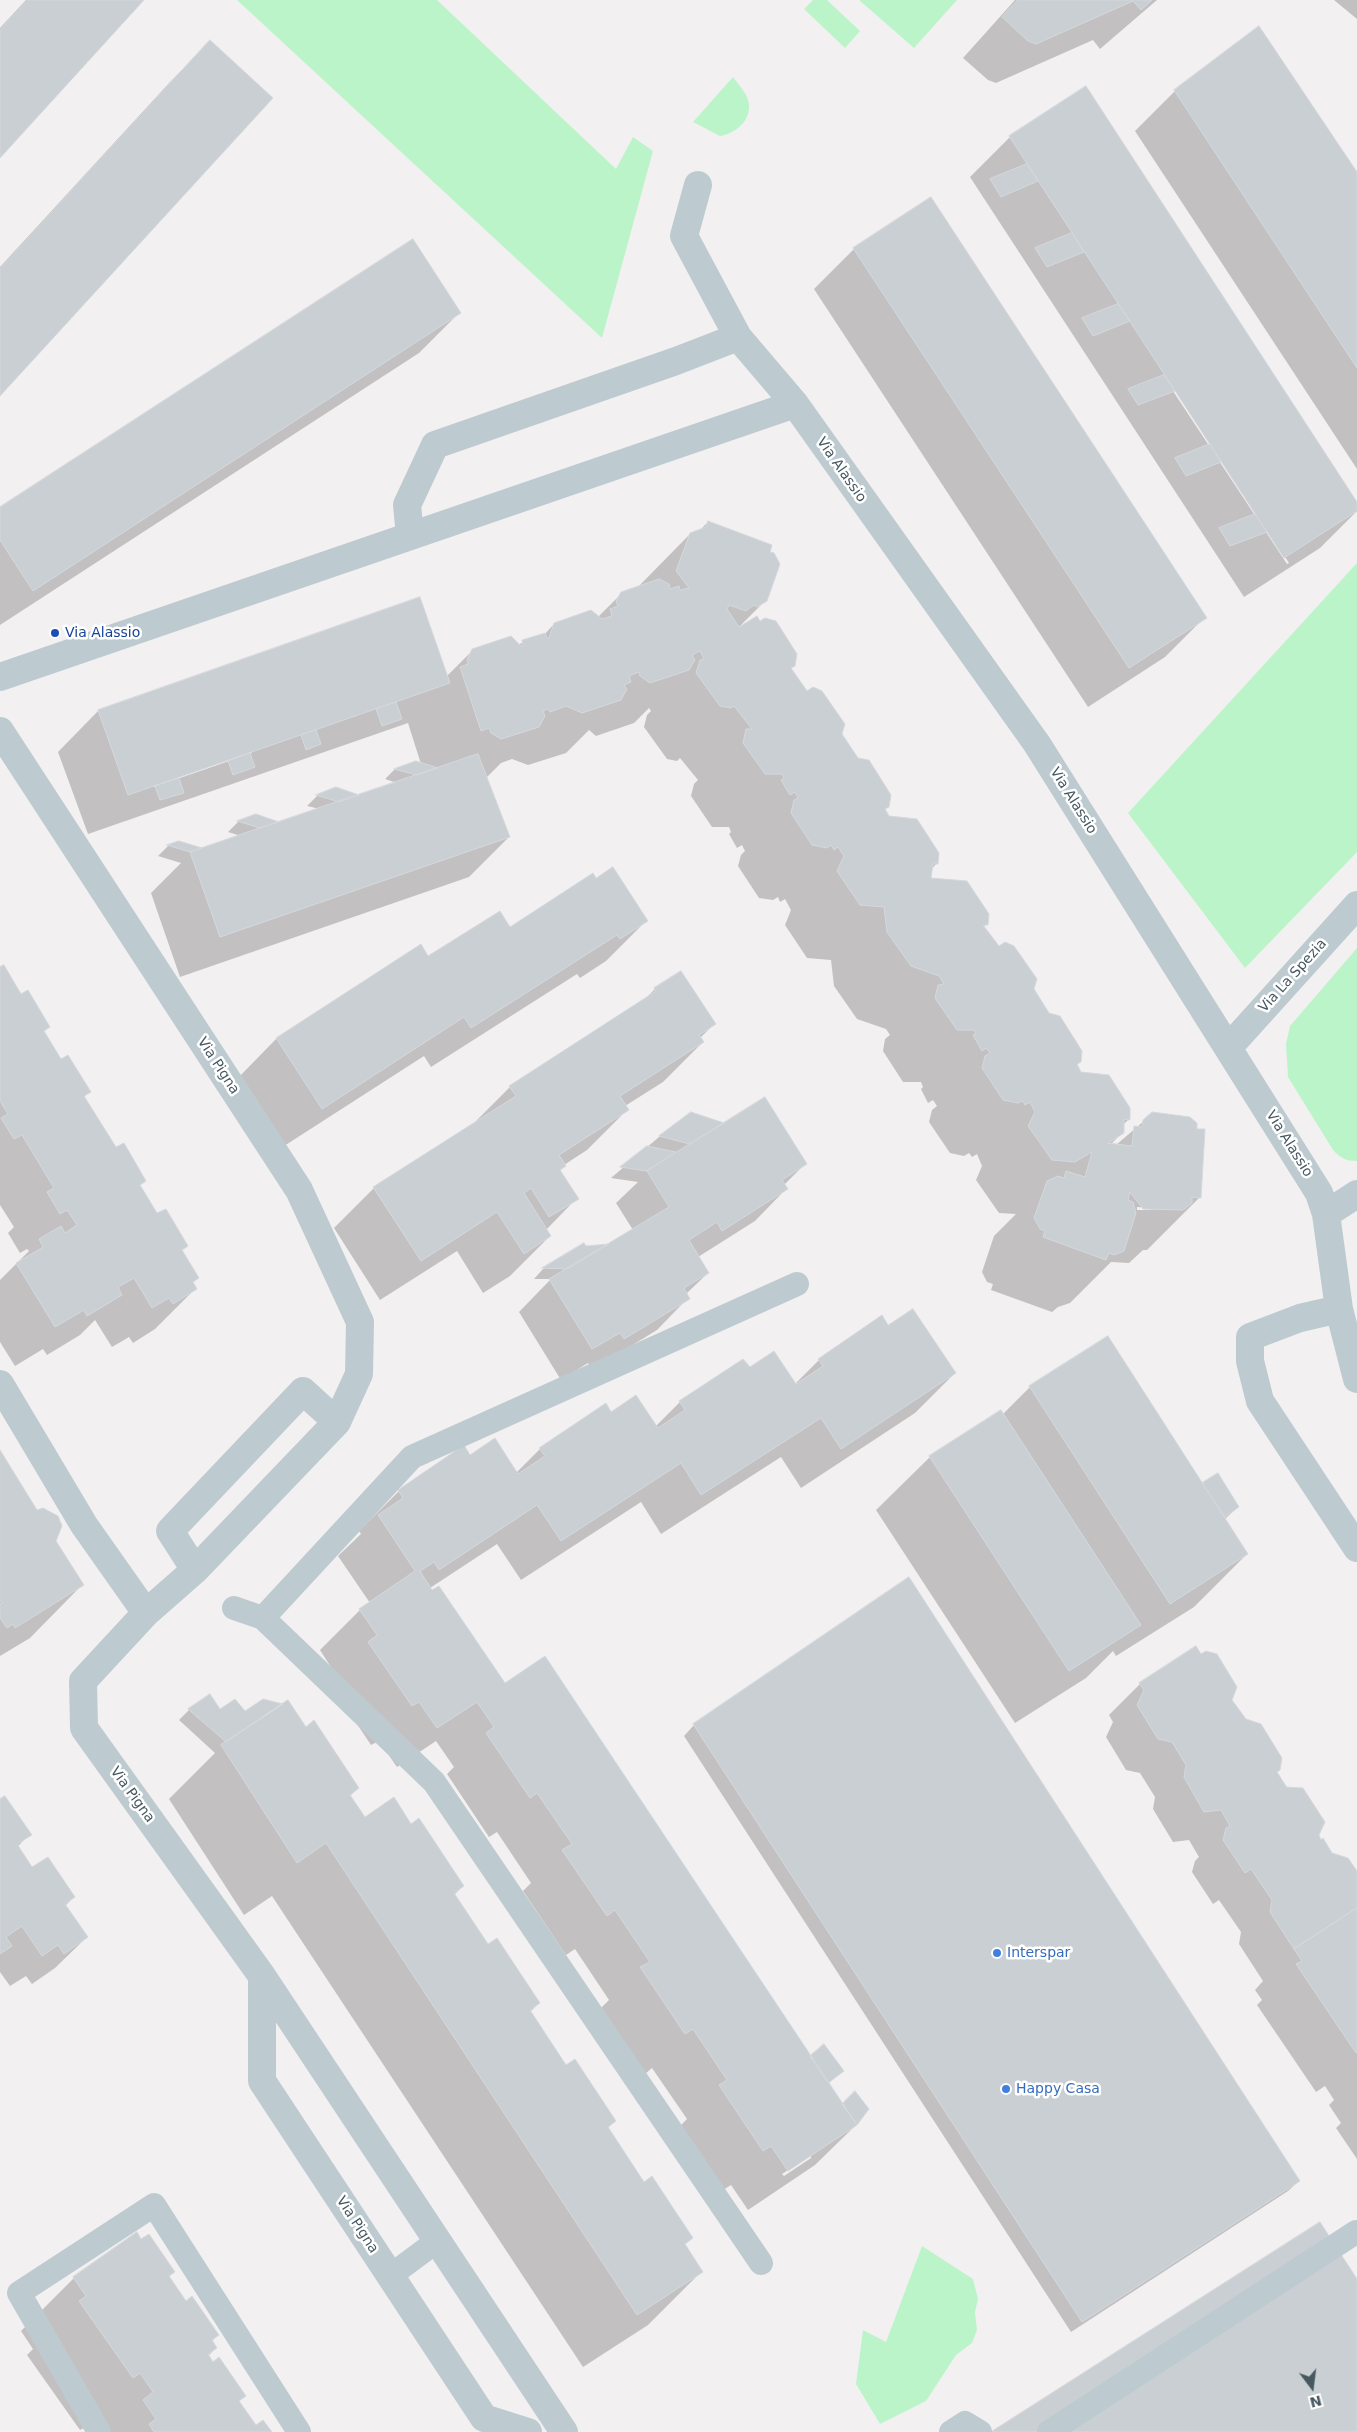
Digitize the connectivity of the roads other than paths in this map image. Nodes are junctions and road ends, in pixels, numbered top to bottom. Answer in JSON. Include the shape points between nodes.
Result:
{"nodes":[{"id":1,"x":698,"y":185,"type":"dead end"},
{"id":2,"x":738,"y":336,"type":"junction"},
{"id":3,"x":796,"y":404,"type":"junction"},
{"id":4,"x":410,"y":535,"type":"junction"},
{"id":5,"x":0,"y":677,"type":"edge"},
{"id":6,"x":0,"y":731,"type":"edge"},
{"id":7,"x":1357,"y":905,"type":"edge"},
{"id":8,"x":1229,"y":1047,"type":"junction"},
{"id":9,"x":1357,"y":1194,"type":"edge"},
{"id":10,"x":1326,"y":1214,"type":"junction"},
{"id":11,"x":797,"y":1284,"type":"dead end"},
{"id":12,"x":1339,"y":1309,"type":"junction"},
{"id":13,"x":1357,"y":1379,"type":"edge"},
{"id":14,"x":0,"y":1384,"type":"edge"},
{"id":15,"x":337,"y":1422,"type":"junction"},
{"id":16,"x":1357,"y":1548,"type":"edge"},
{"id":17,"x":195,"y":1570,"type":"junction"},
{"id":18,"x":234,"y":1608,"type":"dead end"},
{"id":19,"x":146,"y":1613,"type":"junction"},
{"id":20,"x":262,"y":1618,"type":"junction"},
{"id":21,"x":262,"y":1976,"type":"junction"},
{"id":22,"x":1357,"y":2234,"type":"edge"},
{"id":23,"x":438,"y":2241,"type":"junction"},
{"id":24,"x":761,"y":2263,"type":"dead end"},
{"id":25,"x":390,"y":2276,"type":"junction"},
{"id":26,"x":99,"y":2432,"type":"edge"},
{"id":27,"x":299,"y":2432,"type":"edge"},
{"id":28,"x":528,"y":2432,"type":"edge"},
{"id":29,"x":564,"y":2432,"type":"edge"},
{"id":30,"x":951,"y":2432,"type":"edge"},
{"id":31,"x":980,"y":2432,"type":"edge"},
{"id":32,"x":1049,"y":2432,"type":"edge"}],
"edges":[{"from":1,"to":2,"type":"street","name":"Via Alassio","via":[[684,236]]},
{"from":2,"to":3,"type":"street","name":"Via Alassio"},
{"from":2,"to":4,"type":"street","via":[[676,361],[435,445],[407,505]]},
{"from":3,"to":4,"type":"street"},
{"from":3,"to":8,"type":"street","name":"Via Alassio","via":[[1037,744]]},
{"from":4,"to":5,"type":"street"},
{"from":6,"to":15,"type":"street","name":"Via Pigna","via":[[299,1190],[360,1322],[359,1374]]},
{"from":7,"to":8,"type":"street","name":"Via La Spezia"},
{"from":8,"to":10,"type":"street","name":"Via Alassio","via":[[1319,1193]]},
{"from":9,"to":10,"type":"street"},
{"from":10,"to":12,"type":"street","name":"Via Alassio"},
{"from":11,"to":20,"type":"lane","via":[[412,1457]]},
{"from":12,"to":13,"type":"street","name":"Via Alassio"},
{"from":12,"to":16,"type":"street","via":[[1300,1318],[1250,1337],[1250,1362],[1260,1401]]},
{"from":14,"to":19,"type":"street","via":[[84,1525]]},
{"from":15,"to":17,"type":"street","name":"Via Pigna"},
{"from":15,"to":17,"type":"street","via":[[303,1392],[170,1531]]},
{"from":17,"to":19,"type":"street","name":"Via Pigna"},
{"from":18,"to":20,"type":"lane"},
{"from":19,"to":21,"type":"street","name":"Via Pigna","via":[[83,1681],[84,1728]]},
{"from":20,"to":24,"type":"lane","via":[[434,1782]]},
{"from":21,"to":23,"type":"street","name":"Via Pigna"},
{"from":21,"to":25,"type":"street","name":"Via Pigna","via":[[262,2081]]},
{"from":22,"to":32,"type":"lane"},
{"from":23,"to":25,"type":"lane"},
{"from":23,"to":29,"type":"street","name":"Via Pigna"},
{"from":25,"to":28,"type":"street","name":"Via Pigna","via":[[484,2418]]},
{"from":26,"to":27,"type":"lane","via":[[19,2293],[154,2205]]},
{"from":30,"to":31,"type":"lane","via":[[965,2423]]}]}
